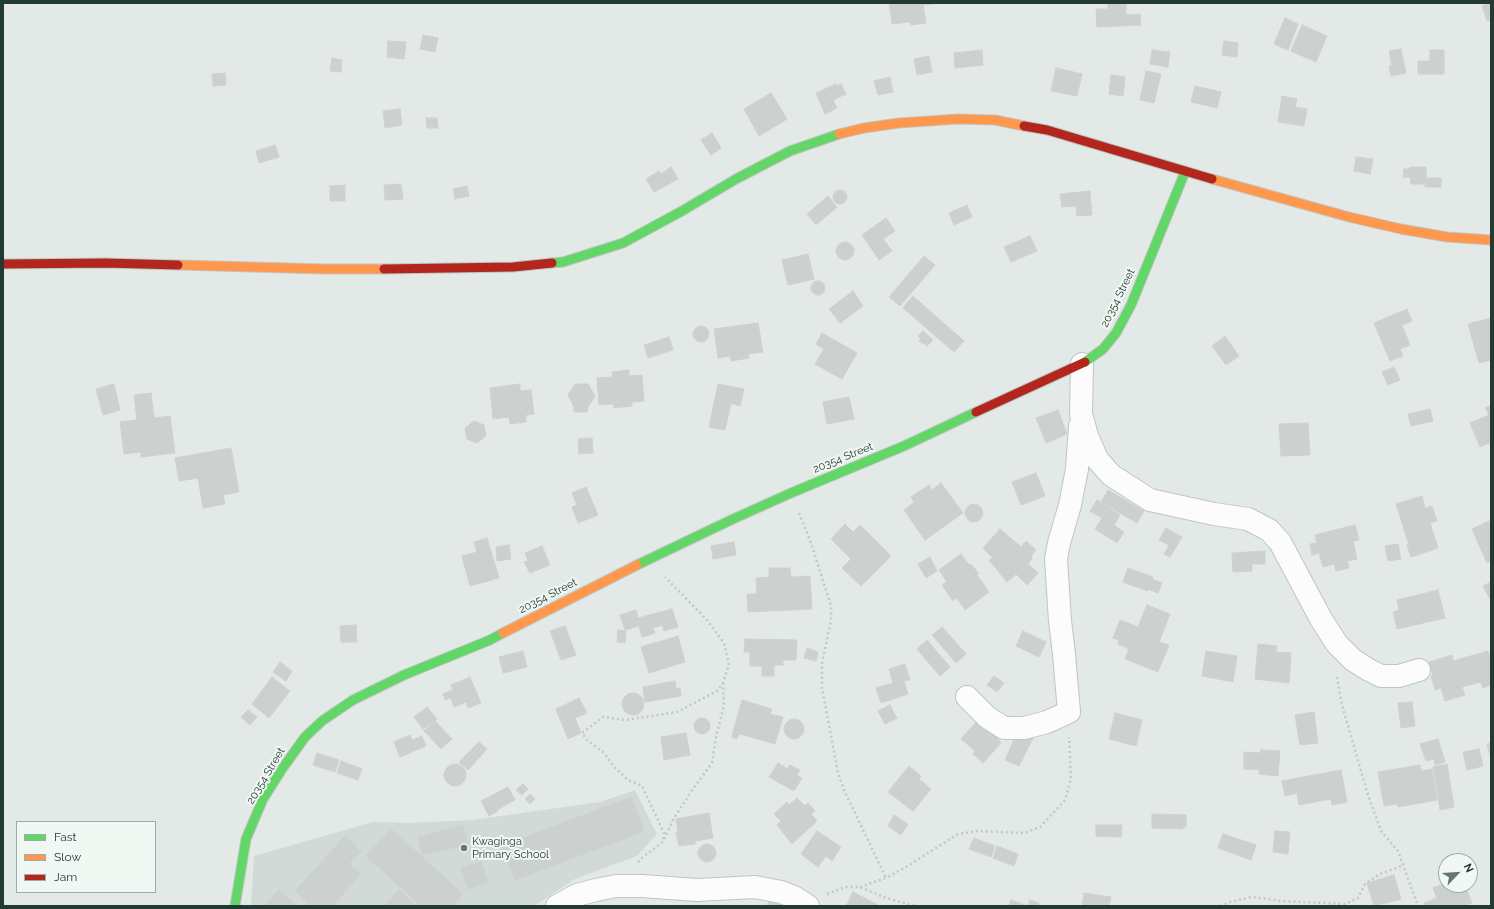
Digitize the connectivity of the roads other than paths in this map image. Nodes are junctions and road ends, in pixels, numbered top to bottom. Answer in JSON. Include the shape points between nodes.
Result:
{"nodes":[{"id":1,"x":1185,"y":172,"type":"junction"},
{"id":2,"x":1491,"y":240,"type":"edge"},
{"id":3,"x":3,"y":264,"type":"edge"},
{"id":4,"x":1082,"y":364,"type":"junction"},
{"id":5,"x":1081,"y":414,"type":"junction"},
{"id":6,"x":1419,"y":670,"type":"dead end"},
{"id":7,"x":967,"y":697,"type":"dead end"},
{"id":8,"x":815,"y":901,"type":"edge"},
{"id":9,"x":235,"y":906,"type":"edge"},
{"id":10,"x":557,"y":906,"type":"edge"}],
"edges":[{"from":1,"to":2,"type":"street","via":[[1401,229],[1447,237]]},
{"from":1,"to":3,"type":"street","via":[[1022,125],[995,120],[926,121],[864,128],[790,151],[622,243],[563,262],[513,267],[406,269],[106,263]]},
{"from":1,"to":4,"type":"street","name":"20354 Street","via":[[1131,305],[1116,334],[1103,349]]},
{"from":4,"to":5,"type":"street"},
{"from":4,"to":9,"type":"street","name":"20354 Street","via":[[904,446],[733,518],[490,640],[353,700],[322,721],[305,737],[263,799],[246,838]]},
{"from":5,"to":6,"type":"street","via":[[1097,459],[1111,475],[1126,486],[1150,500],[1248,519],[1270,530],[1280,542],[1321,619],[1337,644],[1353,660],[1381,676],[1399,676]]},
{"from":5,"to":7,"type":"street","via":[[1077,469],[1056,559],[1068,712],[1047,722],[1024,728],[1004,728],[987,717]]},
{"from":8,"to":10,"type":"street","via":[[756,887],[698,890],[616,886],[577,896]]}]}
